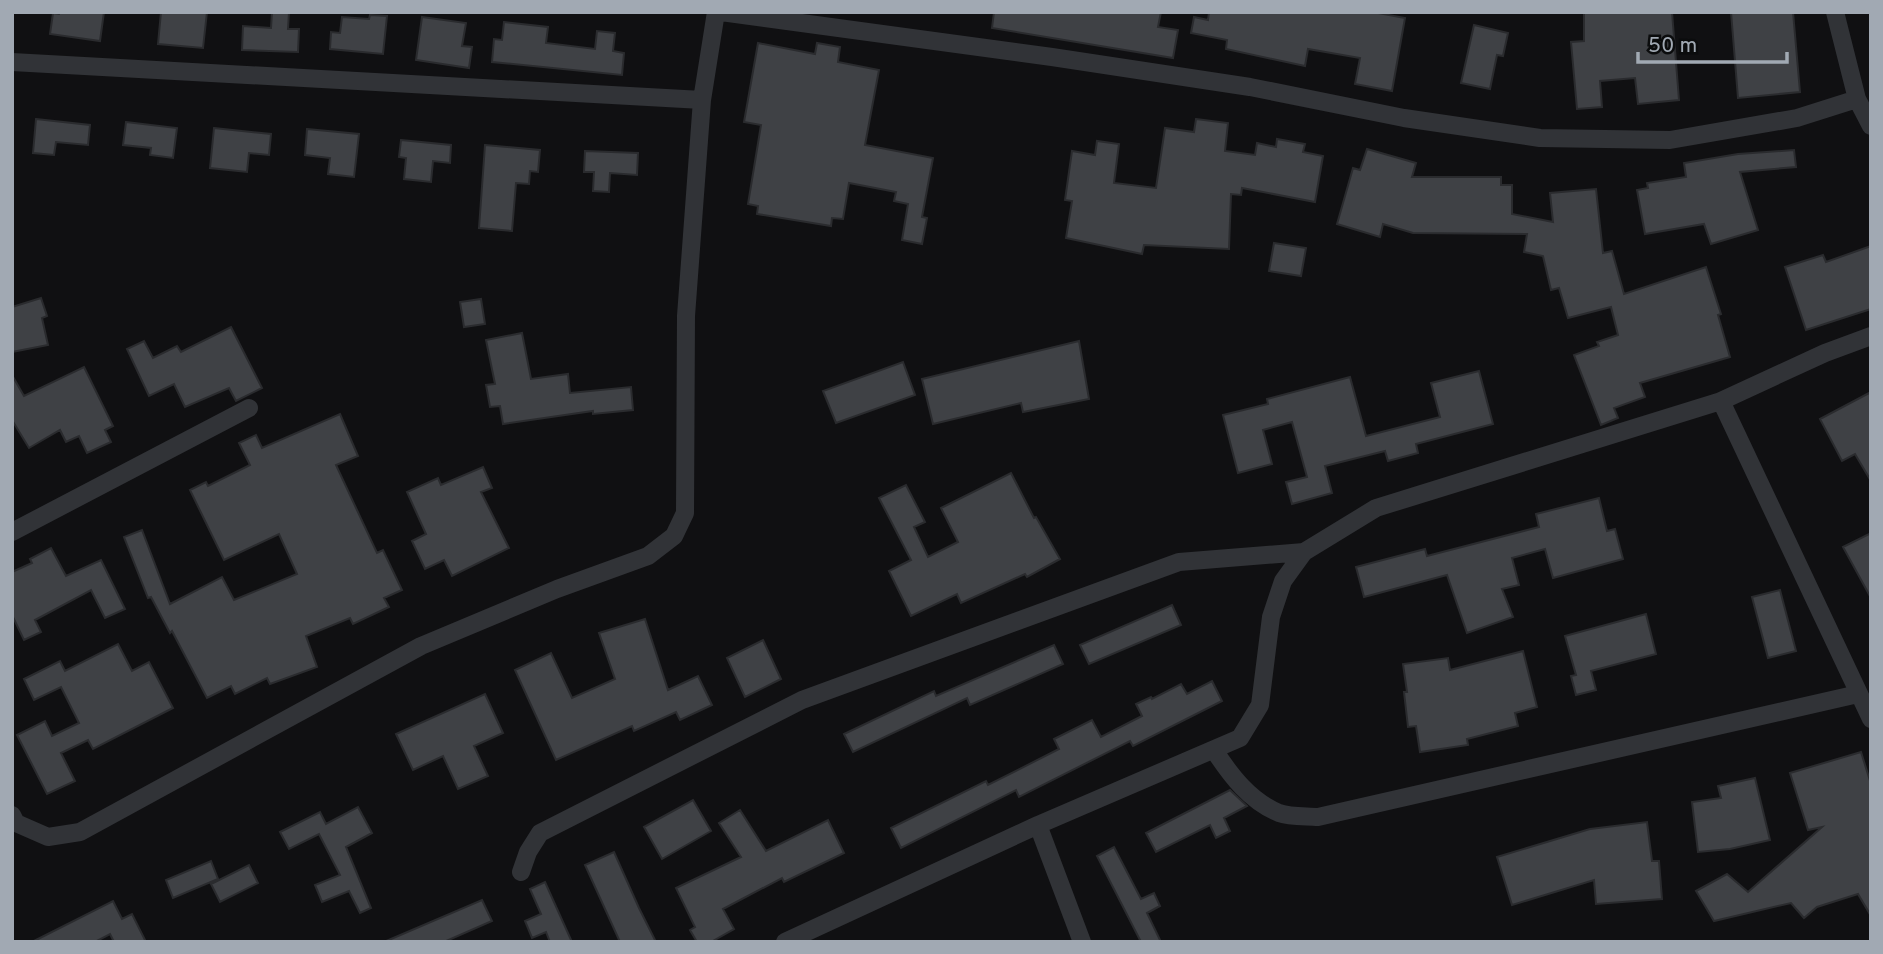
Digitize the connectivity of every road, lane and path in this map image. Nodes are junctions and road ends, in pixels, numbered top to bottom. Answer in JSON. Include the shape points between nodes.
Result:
{"nodes":[{"id":1,"x":718,"y":12,"type":"edge"},
{"id":2,"x":1835,"y":12,"type":"edge"},
{"id":3,"x":12,"y":62,"type":"edge"},
{"id":4,"x":1857,"y":99,"type":"junction"},
{"id":5,"x":702,"y":100,"type":"junction"},
{"id":6,"x":1871,"y":126,"type":"edge"},
{"id":7,"x":1871,"y":337,"type":"edge"},
{"id":8,"x":1871,"y":347,"type":"edge"},
{"id":9,"x":1825,"y":353,"type":"junction"},
{"id":10,"x":1721,"y":401,"type":"junction"},
{"id":11,"x":249,"y":408,"type":"dead end"},
{"id":12,"x":12,"y":532,"type":"edge"},
{"id":13,"x":1304,"y":552,"type":"junction"},
{"id":14,"x":1858,"y":694,"type":"junction"},
{"id":15,"x":1871,"y":719,"type":"edge"},
{"id":16,"x":1214,"y":750,"type":"junction"},
{"id":17,"x":12,"y":815,"type":"edge"},
{"id":18,"x":1038,"y":825,"type":"junction"},
{"id":19,"x":522,"y":872,"type":"dead end"},
{"id":20,"x":785,"y":942,"type":"edge"},
{"id":21,"x":1082,"y":942,"type":"edge"}],
"edges":[{"from":1,"to":4,"type":"street","via":[[1250,87],[1404,118],[1540,138],[1670,140],[1797,118]]},
{"from":1,"to":5,"type":"street"},
{"from":2,"to":4,"type":"street"},
{"from":3,"to":5,"type":"street"},
{"from":4,"to":6,"type":"street"},
{"from":5,"to":17,"type":"street","via":[[686,316],[685,513],[674,536],[648,556],[421,646],[80,832],[48,837],[16,823]]},
{"from":7,"to":9,"type":"street"},
{"from":8,"to":9,"type":"street"},
{"from":9,"to":10,"type":"street"},
{"from":10,"to":13,"type":"street","via":[[1376,508]]},
{"from":10,"to":14,"type":"street"},
{"from":11,"to":12,"type":"street"},
{"from":13,"to":16,"type":"street","via":[[1283,581],[1270,617],[1260,705],[1240,738]]},
{"from":13,"to":19,"type":"street","via":[[1179,562],[802,700],[540,833]]},
{"from":14,"to":15,"type":"street"},
{"from":14,"to":16,"type":"street","via":[[1318,817],[1281,814],[1255,800]]},
{"from":16,"to":18,"type":"street"},
{"from":18,"to":20,"type":"street"},
{"from":18,"to":21,"type":"street"}]}
